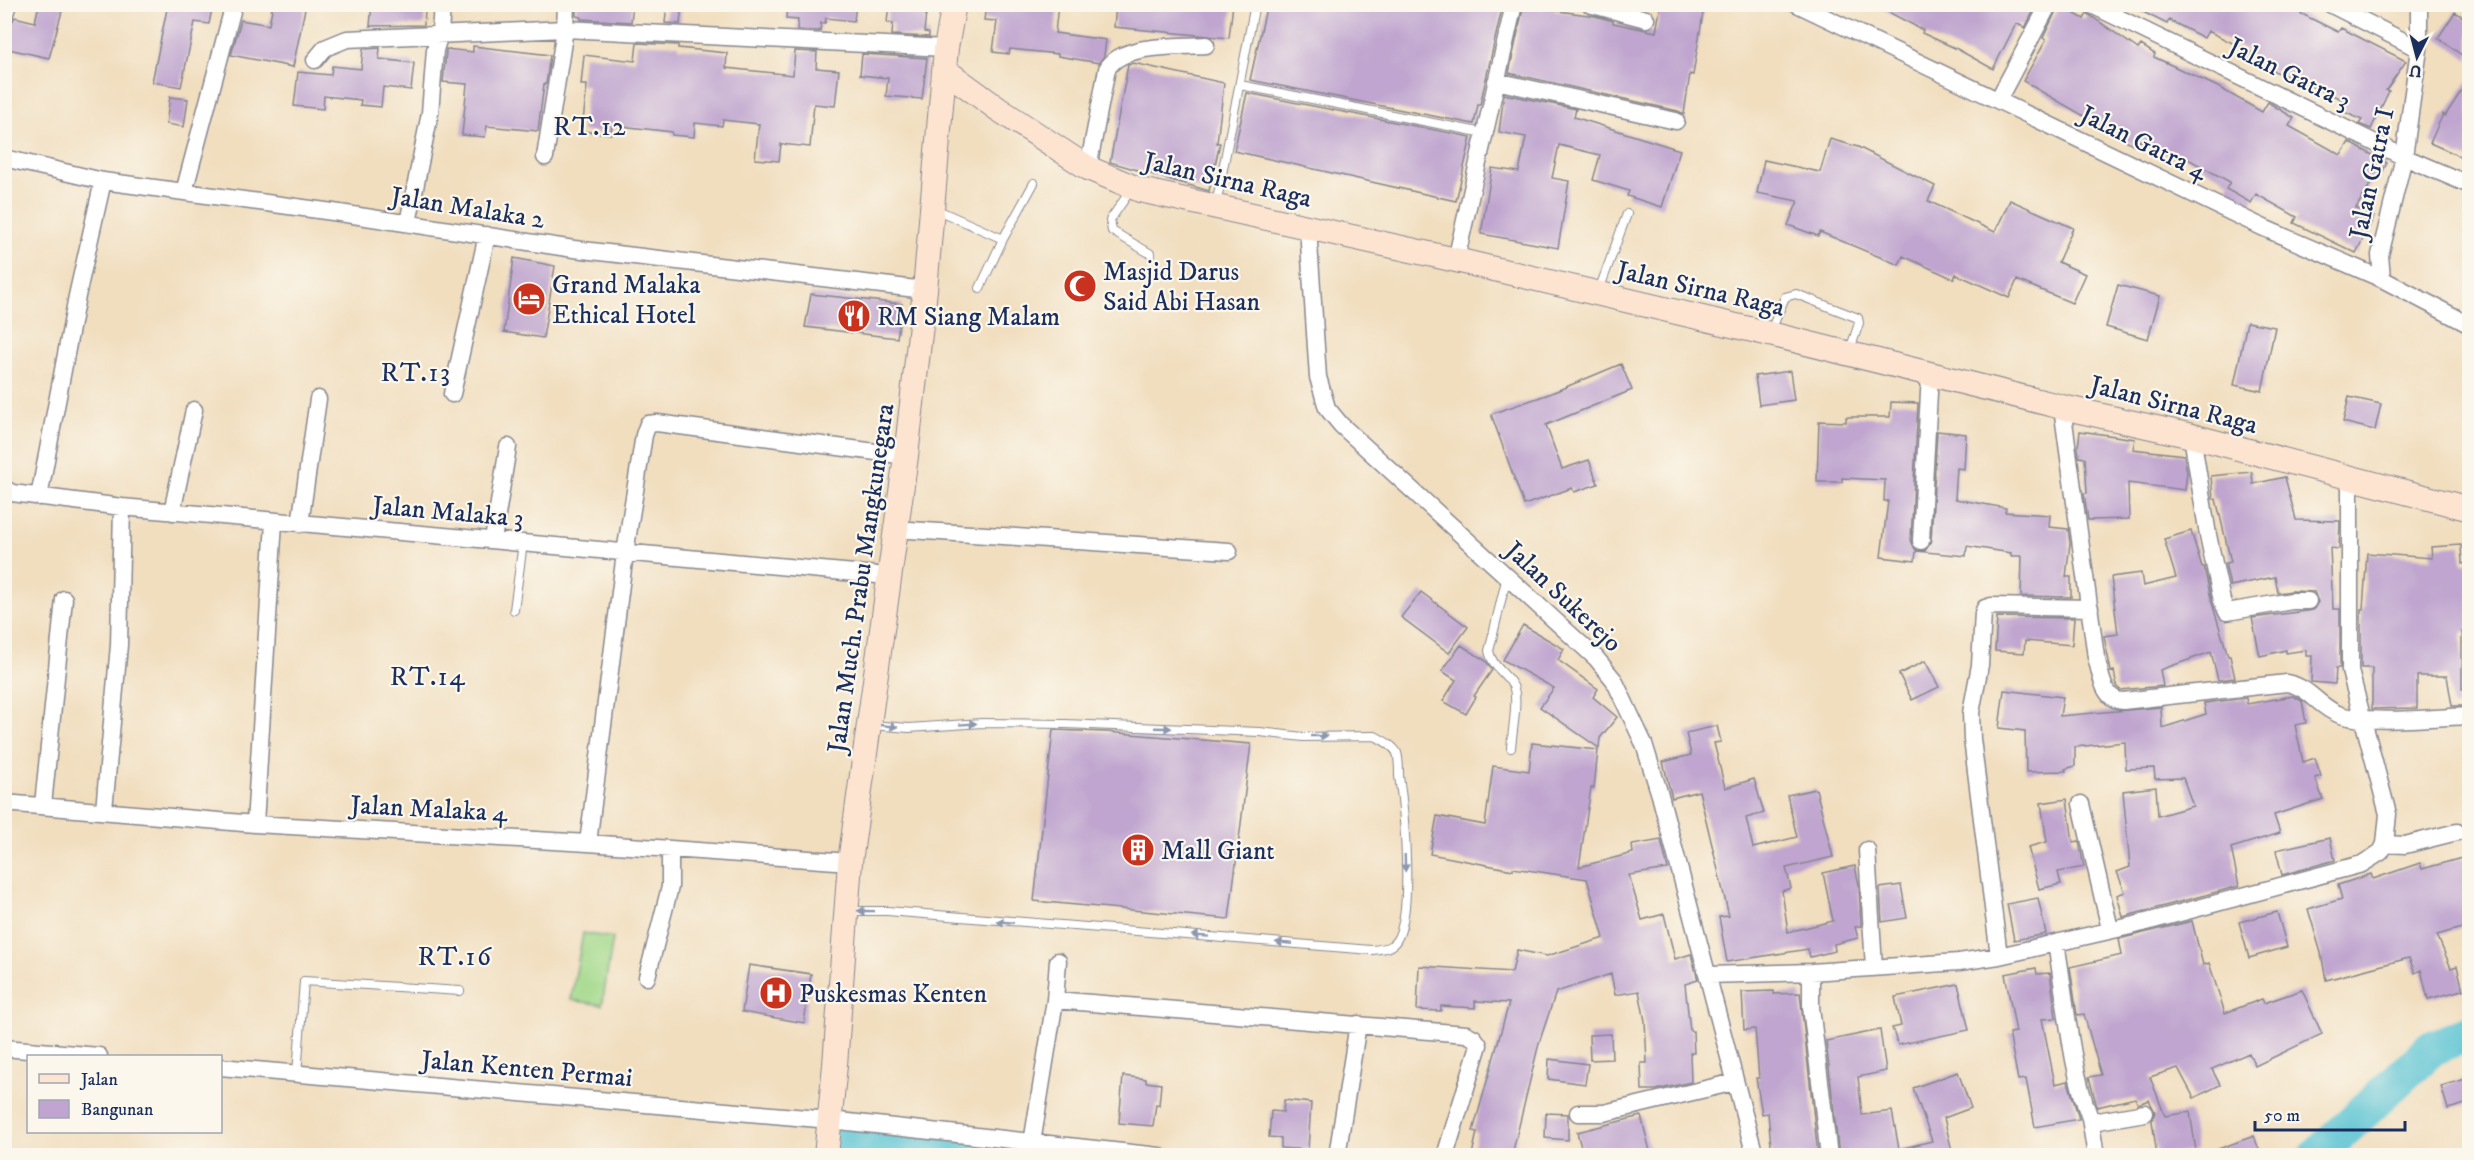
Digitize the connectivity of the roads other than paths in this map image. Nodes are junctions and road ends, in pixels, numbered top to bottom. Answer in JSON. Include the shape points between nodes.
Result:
{"nodes":[{"id":1,"x":8,"y":4,"type":"edge"},
{"id":2,"x":234,"y":4,"type":"edge"},
{"id":3,"x":442,"y":4,"type":"edge"},
{"id":4,"x":567,"y":4,"type":"edge"},
{"id":5,"x":1255,"y":4,"type":"edge"},
{"id":6,"x":1514,"y":4,"type":"edge"},
{"id":7,"x":1589,"y":4,"type":"edge"},
{"id":8,"x":1797,"y":4,"type":"edge"},
{"id":9,"x":2049,"y":4,"type":"edge"},
{"id":10,"x":2090,"y":4,"type":"edge"},
{"id":11,"x":2330,"y":4,"type":"edge"},
{"id":12,"x":2419,"y":4,"type":"edge"},
{"id":13,"x":952,"y":5,"type":"edge"},
{"id":14,"x":4,"y":16,"type":"edge"},
{"id":15,"x":1646,"y":19,"type":"dead end"},
{"id":16,"x":565,"y":29,"type":"junction"},
{"id":17,"x":440,"y":34,"type":"junction"},
{"id":18,"x":1206,"y":45,"type":"dead end"},
{"id":19,"x":2419,"y":49,"type":"junction"},
{"id":20,"x":946,"y":59,"type":"junction"},
{"id":21,"x":315,"y":60,"type":"dead end"},
{"id":22,"x":1496,"y":81,"type":"junction"},
{"id":23,"x":1240,"y":85,"type":"junction"},
{"id":24,"x":1998,"y":100,"type":"junction"},
{"id":25,"x":1676,"y":121,"type":"dead end"},
{"id":26,"x":1484,"y":134,"type":"junction"},
{"id":27,"x":545,"y":157,"type":"dead end"},
{"id":28,"x":2404,"y":157,"type":"junction"},
{"id":29,"x":4,"y":158,"type":"edge"},
{"id":30,"x":1088,"y":168,"type":"junction"},
{"id":31,"x":103,"y":181,"type":"junction"},
{"id":32,"x":1034,"y":183,"type":"dead end"},
{"id":33,"x":2469,"y":185,"type":"edge"},
{"id":34,"x":1133,"y":188,"type":"junction"},
{"id":35,"x":183,"y":192,"type":"junction"},
{"id":36,"x":933,"y":208,"type":"junction"},
{"id":37,"x":1215,"y":208,"type":"junction"},
{"id":38,"x":1627,"y":214,"type":"dead end"},
{"id":39,"x":408,"y":223,"type":"junction"},
{"id":40,"x":1308,"y":228,"type":"junction"},
{"id":41,"x":487,"y":235,"type":"junction"},
{"id":42,"x":1003,"y":239,"type":"junction"},
{"id":43,"x":1151,"y":254,"type":"dead end"},
{"id":44,"x":1456,"y":260,"type":"junction"},
{"id":45,"x":2382,"y":279,"type":"junction"},
{"id":46,"x":980,"y":288,"type":"dead end"},
{"id":47,"x":925,"y":290,"type":"junction"},
{"id":48,"x":1598,"y":293,"type":"junction"},
{"id":49,"x":2469,"y":325,"type":"edge"},
{"id":50,"x":1770,"y":334,"type":"junction"},
{"id":51,"x":1849,"y":354,"type":"junction"},
{"id":52,"x":1930,"y":374,"type":"junction"},
{"id":53,"x":452,"y":394,"type":"dead end"},
{"id":54,"x":318,"y":399,"type":"dead end"},
{"id":55,"x":2062,"y":407,"type":"junction"},
{"id":56,"x":194,"y":410,"type":"dead end"},
{"id":57,"x":2192,"y":436,"type":"junction"},
{"id":58,"x":508,"y":447,"type":"dead end"},
{"id":59,"x":906,"y":456,"type":"junction"},
{"id":60,"x":2350,"y":477,"type":"junction"},
{"id":61,"x":4,"y":488,"type":"edge"},
{"id":62,"x":39,"y":496,"type":"junction"},
{"id":63,"x":122,"y":507,"type":"junction"},
{"id":64,"x":2469,"y":509,"type":"edge"},
{"id":65,"x":172,"y":512,"type":"junction"},
{"id":66,"x":274,"y":522,"type":"junction"},
{"id":67,"x":300,"y":524,"type":"junction"},
{"id":68,"x":894,"y":529,"type":"junction"},
{"id":69,"x":493,"y":540,"type":"junction"},
{"id":70,"x":1921,"y":541,"type":"dead end"},
{"id":71,"x":523,"y":543,"type":"junction"},
{"id":72,"x":1229,"y":551,"type":"dead end"},
{"id":73,"x":625,"y":553,"type":"junction"},
{"id":74,"x":888,"y":576,"type":"junction"},
{"id":75,"x":1507,"y":576,"type":"junction"},
{"id":76,"x":64,"y":599,"type":"dead end"},
{"id":77,"x":2308,"y":601,"type":"dead end"},
{"id":78,"x":2090,"y":608,"type":"junction"},
{"id":79,"x":514,"y":610,"type":"dead end"},
{"id":80,"x":2469,"y":716,"type":"edge"},
{"id":81,"x":2361,"y":719,"type":"junction"},
{"id":82,"x":868,"y":724,"type":"junction"},
{"id":83,"x":1511,"y":748,"type":"dead end"},
{"id":84,"x":4,"y":803,"type":"edge"},
{"id":85,"x":2081,"y":804,"type":"dead end"},
{"id":86,"x":43,"y":805,"type":"junction"},
{"id":87,"x":104,"y":810,"type":"junction"},
{"id":88,"x":255,"y":824,"type":"junction"},
{"id":89,"x":2457,"y":832,"type":"dead end"},
{"id":90,"x":588,"y":843,"type":"junction"},
{"id":91,"x":2385,"y":844,"type":"junction"},
{"id":92,"x":670,"y":849,"type":"junction"},
{"id":93,"x":1867,"y":850,"type":"dead end"},
{"id":94,"x":850,"y":862,"type":"junction"},
{"id":95,"x":845,"y":910,"type":"junction"},
{"id":96,"x":2110,"y":929,"type":"junction"},
{"id":97,"x":2056,"y":944,"type":"junction"},
{"id":98,"x":1999,"y":956,"type":"junction"},
{"id":99,"x":1058,"y":961,"type":"dead end"},
{"id":100,"x":1874,"y":968,"type":"junction"},
{"id":101,"x":1811,"y":972,"type":"junction"},
{"id":102,"x":1708,"y":975,"type":"junction"},
{"id":103,"x":647,"y":977,"type":"dead end"},
{"id":104,"x":460,"y":991,"type":"dead end"},
{"id":105,"x":1055,"y":1000,"type":"junction"},
{"id":106,"x":1358,"y":1024,"type":"junction"},
{"id":107,"x":4,"y":1048,"type":"edge"},
{"id":108,"x":87,"y":1055,"type":"edge"},
{"id":109,"x":222,"y":1067,"type":"edge"},
{"id":110,"x":297,"y":1074,"type":"junction"},
{"id":111,"x":1735,"y":1082,"type":"junction"},
{"id":112,"x":1578,"y":1113,"type":"dead end"},
{"id":113,"x":2145,"y":1113,"type":"dead end"},
{"id":114,"x":2090,"y":1118,"type":"junction"},
{"id":115,"x":830,"y":1120,"type":"junction"},
{"id":116,"x":1032,"y":1143,"type":"junction"},
{"id":117,"x":828,"y":1155,"type":"edge"},
{"id":118,"x":1159,"y":1155,"type":"edge"},
{"id":119,"x":1337,"y":1155,"type":"edge"},
{"id":120,"x":1444,"y":1155,"type":"edge"},
{"id":121,"x":1755,"y":1155,"type":"edge"},
{"id":122,"x":1829,"y":1155,"type":"edge"},
{"id":123,"x":2096,"y":1155,"type":"edge"}],
"edges":[{"from":1,"to":14,"type":"street"},
{"from":2,"to":35,"type":"street"},
{"from":3,"to":17,"type":"street"},
{"from":4,"to":16,"type":"street"},
{"from":5,"to":23,"type":"lane"},
{"from":6,"to":22,"type":"street"},
{"from":7,"to":15,"type":"street"},
{"from":8,"to":24,"type":"street","name":"Jalan Gatra 4"},
{"from":9,"to":24,"type":"street"},
{"from":10,"to":28,"type":"street","name":"Jalan Gatra 3"},
{"from":11,"to":19,"type":"street"},
{"from":12,"to":19,"type":"street","name":"Jalan Gatra I"},
{"from":13,"to":20,"type":"street","name":"Jalan Much. Prabu Mangkunegara"},
{"from":16,"to":17,"type":"street"},
{"from":16,"to":20,"type":"street"},
{"from":16,"to":27,"type":"street"},
{"from":17,"to":21,"type":"street","via":[[346,39],[325,48]]},
{"from":17,"to":39,"type":"street","via":[[430,113]]},
{"from":18,"to":30,"type":"street","via":[[1138,50],[1112,60]]},
{"from":19,"to":28,"type":"street","name":"Jalan Gatra I"},
{"from":20,"to":30,"type":"street","name":"Jalan Sirna Raga","via":[[998,109]]},
{"from":20,"to":36,"type":"street","name":"Jalan Much. Prabu Mangkunegara"},
{"from":22,"to":25,"type":"street"},
{"from":22,"to":26,"type":"street"},
{"from":23,"to":26,"type":"lane"},
{"from":23,"to":37,"type":"lane"},
{"from":24,"to":45,"type":"street","name":"Jalan Gatra 4","via":[[2264,228]]},
{"from":26,"to":44,"type":"street"},
{"from":28,"to":33,"type":"street","name":"Jalan Gatra 3"},
{"from":28,"to":45,"type":"street","name":"Jalan Gatra I","via":[[2382,238]]},
{"from":29,"to":31,"type":"street","name":"Jalan Malaka 2"},
{"from":30,"to":34,"type":"street","name":"Jalan Sirna Raga"},
{"from":31,"to":35,"type":"street","name":"Jalan Malaka 2"},
{"from":31,"to":62,"type":"street"},
{"from":32,"to":42,"type":"lane"},
{"from":34,"to":37,"type":"street","name":"Jalan Sirna Raga"},
{"from":34,"to":43,"type":"lane","via":[[1109,225],[1112,231]]},
{"from":35,"to":39,"type":"street","name":"Jalan Malaka 2"},
{"from":36,"to":42,"type":"lane"},
{"from":36,"to":47,"type":"street","name":"Jalan Much. Prabu Mangkunegara"},
{"from":37,"to":40,"type":"street","name":"Jalan Sirna Raga"},
{"from":38,"to":48,"type":"lane"},
{"from":39,"to":41,"type":"street","name":"Jalan Malaka 2"},
{"from":40,"to":44,"type":"street","name":"Jalan Sirna Raga"},
{"from":40,"to":75,"type":"street","name":"Jalan Sukerejo","via":[[1318,377],[1327,408]]},
{"from":41,"to":47,"type":"street","name":"Jalan Malaka 2","via":[[574,249]]},
{"from":41,"to":53,"type":"street"},
{"from":42,"to":46,"type":"lane"},
{"from":44,"to":48,"type":"street","name":"Jalan Sirna Raga"},
{"from":45,"to":49,"type":"street","name":"Jalan Gatra 4"},
{"from":47,"to":59,"type":"street","name":"Jalan Much. Prabu Mangkunegara"},
{"from":48,"to":50,"type":"street","name":"Jalan Sirna Raga"},
{"from":50,"to":51,"type":"street","name":"Jalan Sirna Raga"},
{"from":50,"to":51,"type":"lane","via":[[1785,297],[1796,294],[1858,318]]},
{"from":51,"to":52,"type":"street","name":"Jalan Sirna Raga"},
{"from":52,"to":55,"type":"street","name":"Jalan Sirna Raga"},
{"from":52,"to":70,"type":"street"},
{"from":54,"to":67,"type":"street"},
{"from":55,"to":57,"type":"street","name":"Jalan Sirna Raga"},
{"from":55,"to":78,"type":"street"},
{"from":56,"to":65,"type":"street"},
{"from":57,"to":60,"type":"street","name":"Jalan Sirna Raga"},
{"from":57,"to":77,"type":"street","via":[[2208,535],[2227,612]]},
{"from":58,"to":69,"type":"street"},
{"from":59,"to":68,"type":"street","name":"Jalan Much. Prabu Mangkunegara"},
{"from":59,"to":73,"type":"street","via":[[648,424]]},
{"from":60,"to":64,"type":"street","name":"Jalan Sirna Raga"},
{"from":60,"to":81,"type":"street","via":[[2350,671]]},
{"from":61,"to":62,"type":"street","name":"Jalan Malaka 3","via":[[12,493]]},
{"from":62,"to":63,"type":"street","name":"Jalan Malaka 3"},
{"from":63,"to":65,"type":"street","name":"Jalan Malaka 3"},
{"from":63,"to":87,"type":"street","via":[[119,645]]},
{"from":65,"to":66,"type":"street","name":"Jalan Malaka 3"},
{"from":66,"to":67,"type":"street","name":"Jalan Malaka 3"},
{"from":66,"to":88,"type":"street"},
{"from":67,"to":69,"type":"street","name":"Jalan Malaka 3"},
{"from":68,"to":72,"type":"street"},
{"from":68,"to":74,"type":"street","name":"Jalan Much. Prabu Mangkunegara"},
{"from":69,"to":71,"type":"street","name":"Jalan Malaka 3"},
{"from":71,"to":73,"type":"street","name":"Jalan Malaka 3"},
{"from":71,"to":79,"type":"lane"},
{"from":73,"to":74,"type":"street","name":"Jalan Malaka 3"},
{"from":73,"to":90,"type":"street"},
{"from":74,"to":82,"type":"street","name":"Jalan Much. Prabu Mangkunegara"},
{"from":75,"to":83,"type":"lane","via":[[1489,651],[1515,694]]},
{"from":75,"to":102,"type":"street","name":"Jalan Sukerejo","via":[[1596,658],[1614,680],[1644,744]]},
{"from":76,"to":86,"type":"street"},
{"from":78,"to":81,"type":"street","via":[[2096,657],[2107,694],[2117,701],[2287,683],[2308,691],[2329,710]]},
{"from":78,"to":98,"type":"street","via":[[1984,608],[1980,665],[1971,713],[1972,739]]},
{"from":80,"to":81,"type":"street"},
{"from":81,"to":91,"type":"street","via":[[2388,814]]},
{"from":82,"to":94,"type":"street","name":"Jalan Much. Prabu Mangkunegara"},
{"from":82,"to":95,"type":"lane","one_way":true,"via":[[909,728],[982,723],[1065,724],[1375,736],[1397,753],[1406,885],[1402,929],[1395,943],[1371,951]]},
{"from":84,"to":86,"type":"street","name":"Jalan Malaka 4"},
{"from":85,"to":96,"type":"street"},
{"from":86,"to":87,"type":"street","name":"Jalan Malaka 4"},
{"from":87,"to":88,"type":"street","name":"Jalan Malaka 4"},
{"from":88,"to":90,"type":"street","name":"Jalan Malaka 4"},
{"from":89,"to":91,"type":"street","via":[[2405,845]]},
{"from":90,"to":92,"type":"street","name":"Jalan Malaka 4"},
{"from":91,"to":96,"type":"street","via":[[2381,852],[2362,864]]},
{"from":92,"to":94,"type":"street","name":"Jalan Malaka 4"},
{"from":92,"to":103,"type":"street","via":[[670,887]]},
{"from":93,"to":100,"type":"street"},
{"from":94,"to":95,"type":"street","name":"Jalan Much. Prabu Mangkunegara"},
{"from":95,"to":115,"type":"street","name":"Jalan Much. Prabu Mangkunegara"},
{"from":96,"to":97,"type":"street"},
{"from":97,"to":98,"type":"street"},
{"from":97,"to":114,"type":"street"},
{"from":98,"to":100,"type":"street"},
{"from":99,"to":105,"type":"street"},
{"from":100,"to":101,"type":"street"},
{"from":101,"to":102,"type":"street"},
{"from":101,"to":122,"type":"street","via":[[1811,1007]]},
{"from":102,"to":111,"type":"street","name":"Jalan Sukerejo"},
{"from":104,"to":110,"type":"lane","via":[[304,981]]},
{"from":105,"to":106,"type":"street"},
{"from":105,"to":116,"type":"street"},
{"from":106,"to":119,"type":"street"},
{"from":106,"to":120,"type":"street","via":[[1456,1031],[1474,1038],[1479,1045]]},
{"from":107,"to":108,"type":"street"},
{"from":109,"to":110,"type":"street","name":"Jalan Kenten Permai"},
{"from":110,"to":115,"type":"street","name":"Jalan Kenten Permai"},
{"from":111,"to":112,"type":"street","via":[[1604,1113]]},
{"from":111,"to":121,"type":"street","name":"Jalan Sukerejo"},
{"from":113,"to":114,"type":"street","via":[[2098,1121]]},
{"from":114,"to":123,"type":"street"},
{"from":115,"to":116,"type":"street","name":"Jalan Kenten Permai"},
{"from":115,"to":117,"type":"street","name":"Jalan Much. Prabu Mangkunegara"},
{"from":116,"to":118,"type":"street","name":"Jalan Kenten Permai"}]}
